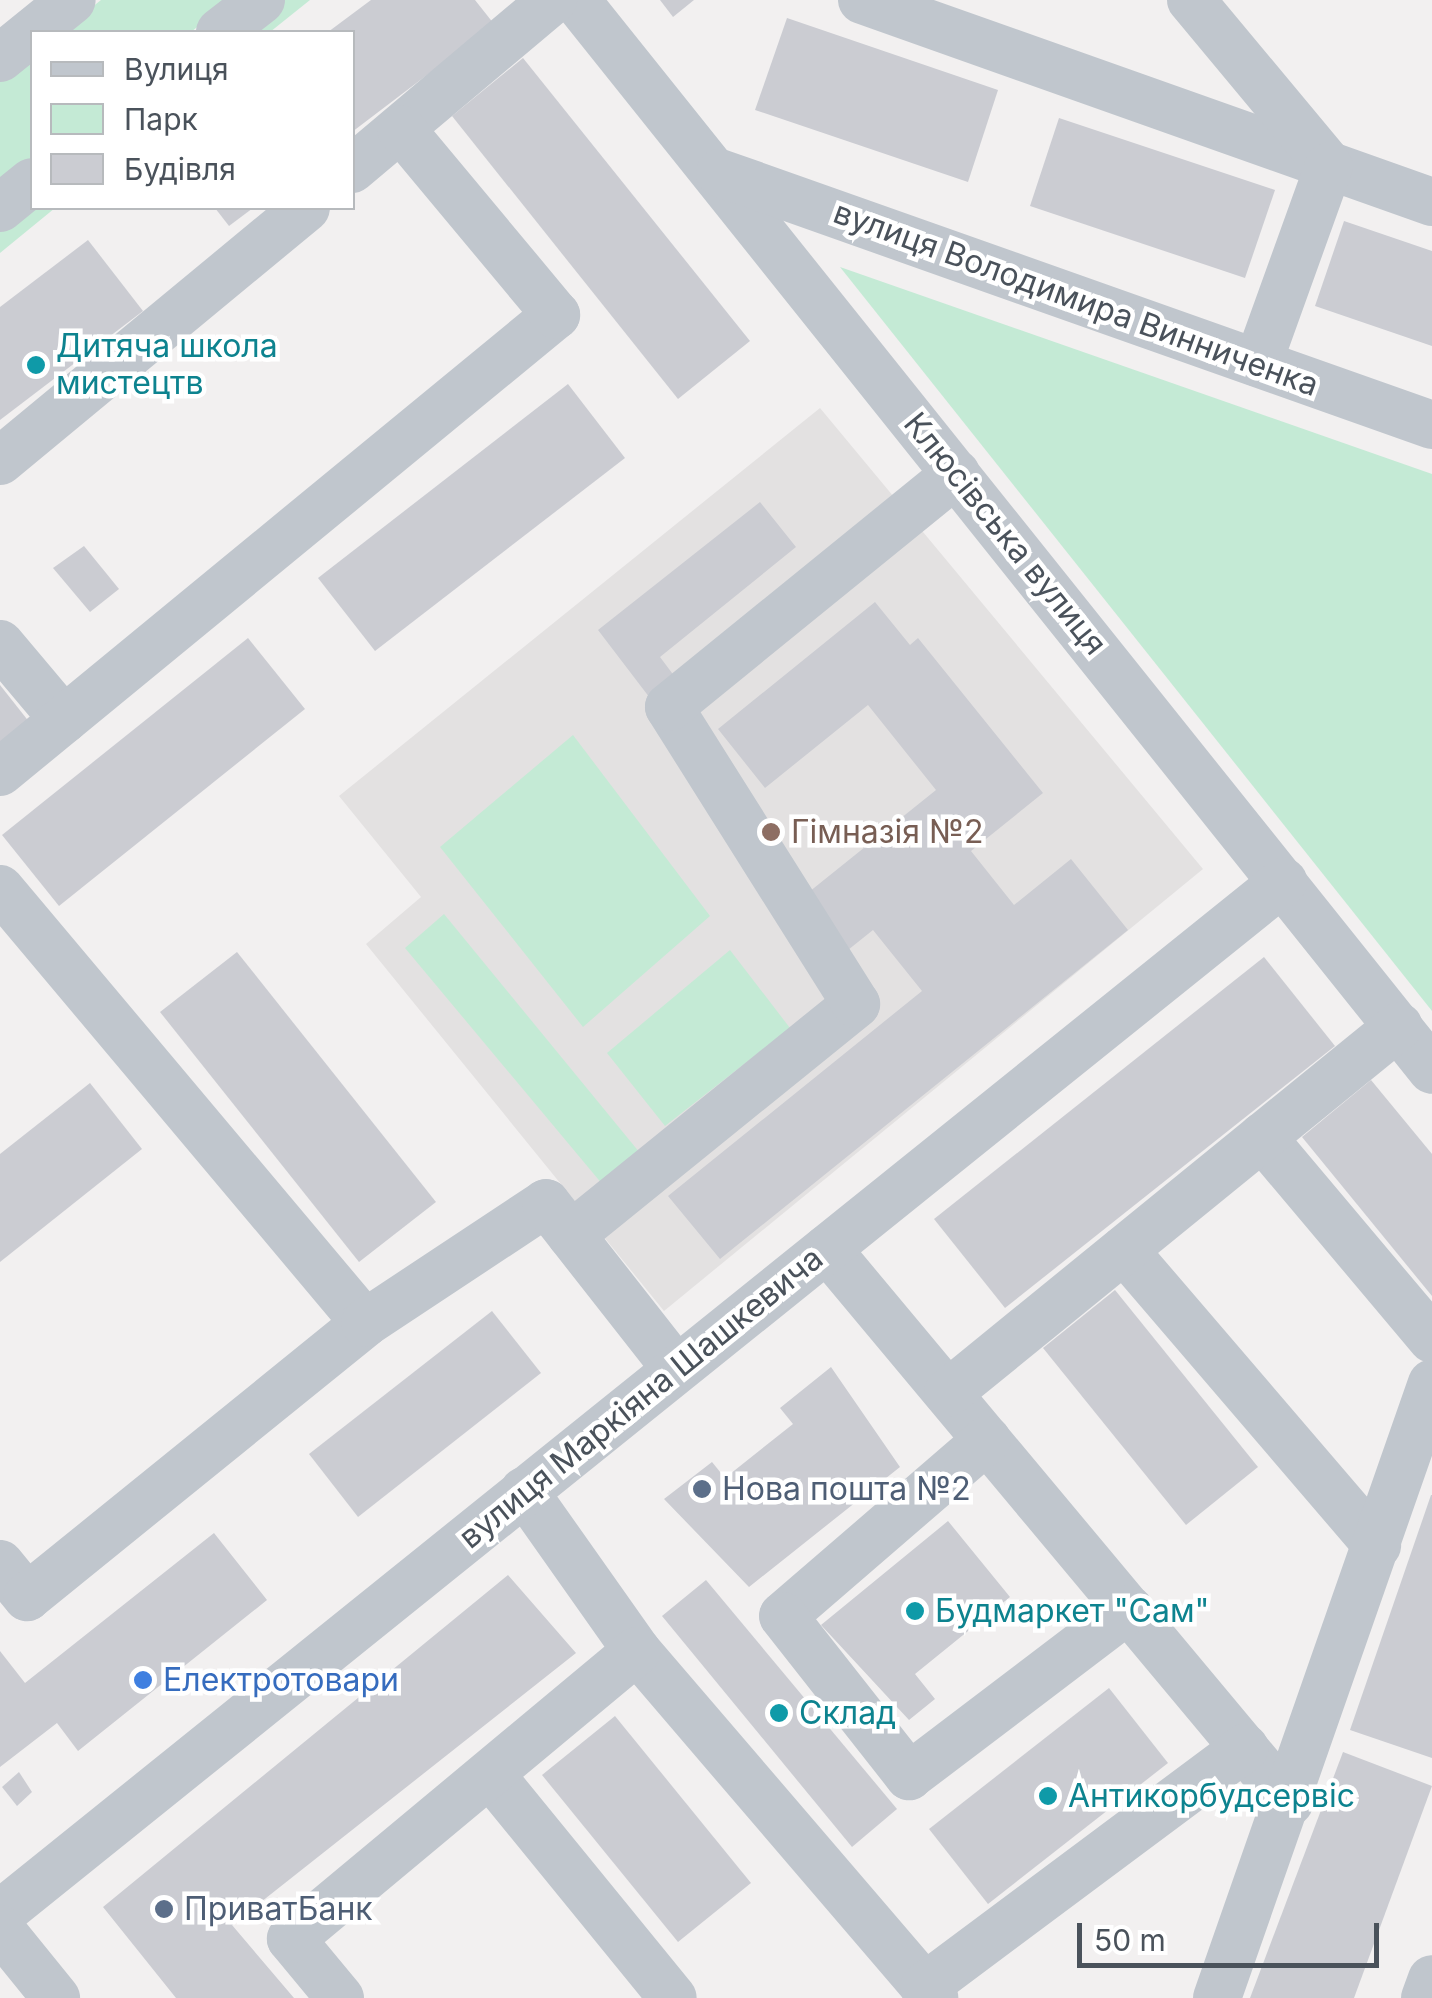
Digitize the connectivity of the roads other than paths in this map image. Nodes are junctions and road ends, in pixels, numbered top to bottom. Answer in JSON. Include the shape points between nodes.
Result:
{"nodes":[{"id":1,"x":72,"y":0,"type":"edge"},
{"id":2,"x":261,"y":0,"type":"edge"},
{"id":3,"x":553,"y":0,"type":"edge"},
{"id":4,"x":576,"y":0,"type":"edge"},
{"id":5,"x":862,"y":0,"type":"edge"},
{"id":6,"x":1192,"y":0,"type":"edge"},
{"id":7,"x":35,"y":30,"type":"edge"},
{"id":8,"x":223,"y":30,"type":"edge"},
{"id":9,"x":30,"y":34,"type":"edge"},
{"id":10,"x":0,"y":58,"type":"edge"},
{"id":11,"x":402,"y":129,"type":"junction"},
{"id":12,"x":1329,"y":166,"type":"junction"},
{"id":13,"x":355,"y":168,"type":"edge"},
{"id":14,"x":720,"y":173,"type":"junction"},
{"id":15,"x":30,"y":184,"type":"edge"},
{"id":16,"x":1432,"y":202,"type":"edge"},
{"id":17,"x":0,"y":208,"type":"edge"},
{"id":18,"x":304,"y":210,"type":"edge"},
{"id":19,"x":1258,"y":364,"type":"junction"},
{"id":20,"x":1432,"y":425,"type":"edge"},
{"id":21,"x":0,"y":462,"type":"edge"},
{"id":22,"x":956,"y":474,"type":"junction"},
{"id":23,"x":0,"y":644,"type":"edge"},
{"id":24,"x":64,"y":720,"type":"junction"},
{"id":25,"x":0,"y":772,"type":"edge"},
{"id":26,"x":1283,"y":882,"type":"junction"},
{"id":27,"x":0,"y":888,"type":"edge"},
{"id":28,"x":1398,"y":1026,"type":"junction"},
{"id":29,"x":1432,"y":1070,"type":"edge"},
{"id":30,"x":1262,"y":1138,"type":"junction"},
{"id":31,"x":571,"y":1235,"type":"junction"},
{"id":32,"x":827,"y":1249,"type":"junction"},
{"id":33,"x":1124,"y":1250,"type":"junction"},
{"id":34,"x":366,"y":1323,"type":"junction"},
{"id":35,"x":1432,"y":1339,"type":"edge"},
{"id":36,"x":676,"y":1370,"type":"junction"},
{"id":37,"x":1432,"y":1383,"type":"edge"},
{"id":38,"x":948,"y":1394,"type":"junction"},
{"id":39,"x":988,"y":1440,"type":"junction"},
{"id":40,"x":524,"y":1491,"type":"junction"},
{"id":41,"x":1377,"y":1545,"type":"junction"},
{"id":42,"x":0,"y":1564,"type":"edge"},
{"id":43,"x":1129,"y":1609,"type":"junction"},
{"id":44,"x":638,"y":1651,"type":"junction"},
{"id":45,"x":1245,"y":1748,"type":"junction"},
{"id":46,"x":490,"y":1774,"type":"junction"},
{"id":47,"x":1290,"y":1802,"type":"junction"},
{"id":48,"x":0,"y":1914,"type":"edge"},
{"id":49,"x":0,"y":1929,"type":"edge"},
{"id":50,"x":1432,"y":1980,"type":"edge"},
{"id":51,"x":929,"y":1993,"type":"edge"},
{"id":52,"x":56,"y":1998,"type":"edge"},
{"id":53,"x":340,"y":1998,"type":"edge"},
{"id":54,"x":673,"y":1998,"type":"edge"},
{"id":55,"x":1217,"y":1998,"type":"edge"},
{"id":56,"x":1425,"y":1998,"type":"edge"}],
"edges":[{"from":1,"to":7,"type":"street"},
{"from":2,"to":8,"type":"street"},
{"from":3,"to":11,"type":"street"},
{"from":4,"to":14,"type":"street","name":"Клюсівська вулиця"},
{"from":5,"to":12,"type":"street"},
{"from":6,"to":12,"type":"street"},
{"from":9,"to":10,"type":"street"},
{"from":11,"to":13,"type":"street"},
{"from":11,"to":24,"type":"street","via":[[556,315]]},
{"from":12,"to":16,"type":"street"},
{"from":12,"to":19,"type":"street"},
{"from":14,"to":19,"type":"street","name":"вулиця Володимира Винниченка"},
{"from":14,"to":22,"type":"street","name":"Клюсівська вулиця"},
{"from":15,"to":17,"type":"street"},
{"from":18,"to":21,"type":"street"},
{"from":19,"to":20,"type":"street","name":"вулиця Володимира Винниченка"},
{"from":22,"to":26,"type":"street","name":"Клюсівська вулиця"},
{"from":22,"to":31,"type":"street","via":[[669,707],[856,1004]]},
{"from":23,"to":24,"type":"street"},
{"from":24,"to":25,"type":"street"},
{"from":26,"to":28,"type":"street","name":"Клюсівська вулиця"},
{"from":26,"to":32,"type":"street","name":"вулиця Маркіяна Шашкевича"},
{"from":27,"to":34,"type":"street"},
{"from":28,"to":29,"type":"street","name":"Клюсівська вулиця"},
{"from":28,"to":30,"type":"street"},
{"from":30,"to":33,"type":"street"},
{"from":30,"to":35,"type":"street"},
{"from":31,"to":34,"type":"street","via":[[546,1204]]},
{"from":31,"to":36,"type":"street"},
{"from":32,"to":36,"type":"street","name":"вулиця Маркіяна Шашкевича"},
{"from":32,"to":38,"type":"street"},
{"from":33,"to":38,"type":"street"},
{"from":33,"to":41,"type":"street"},
{"from":34,"to":42,"type":"street","via":[[27,1597]]},
{"from":36,"to":40,"type":"street","name":"вулиця Маркіяна Шашкевича"},
{"from":37,"to":41,"type":"street"},
{"from":38,"to":39,"type":"street"},
{"from":39,"to":43,"type":"street"},
{"from":39,"to":43,"type":"street","via":[[783,1616],[909,1776]]},
{"from":40,"to":44,"type":"street"},
{"from":40,"to":48,"type":"street","name":"вулиця Маркіяна Шашкевича"},
{"from":41,"to":47,"type":"street"},
{"from":43,"to":45,"type":"street"},
{"from":44,"to":46,"type":"street"},
{"from":44,"to":51,"type":"street"},
{"from":45,"to":47,"type":"street"},
{"from":45,"to":51,"type":"street"},
{"from":46,"to":53,"type":"street","via":[[291,1939]]},
{"from":46,"to":54,"type":"street"},
{"from":47,"to":55,"type":"street"},
{"from":49,"to":52,"type":"street"},
{"from":50,"to":56,"type":"street"}]}
